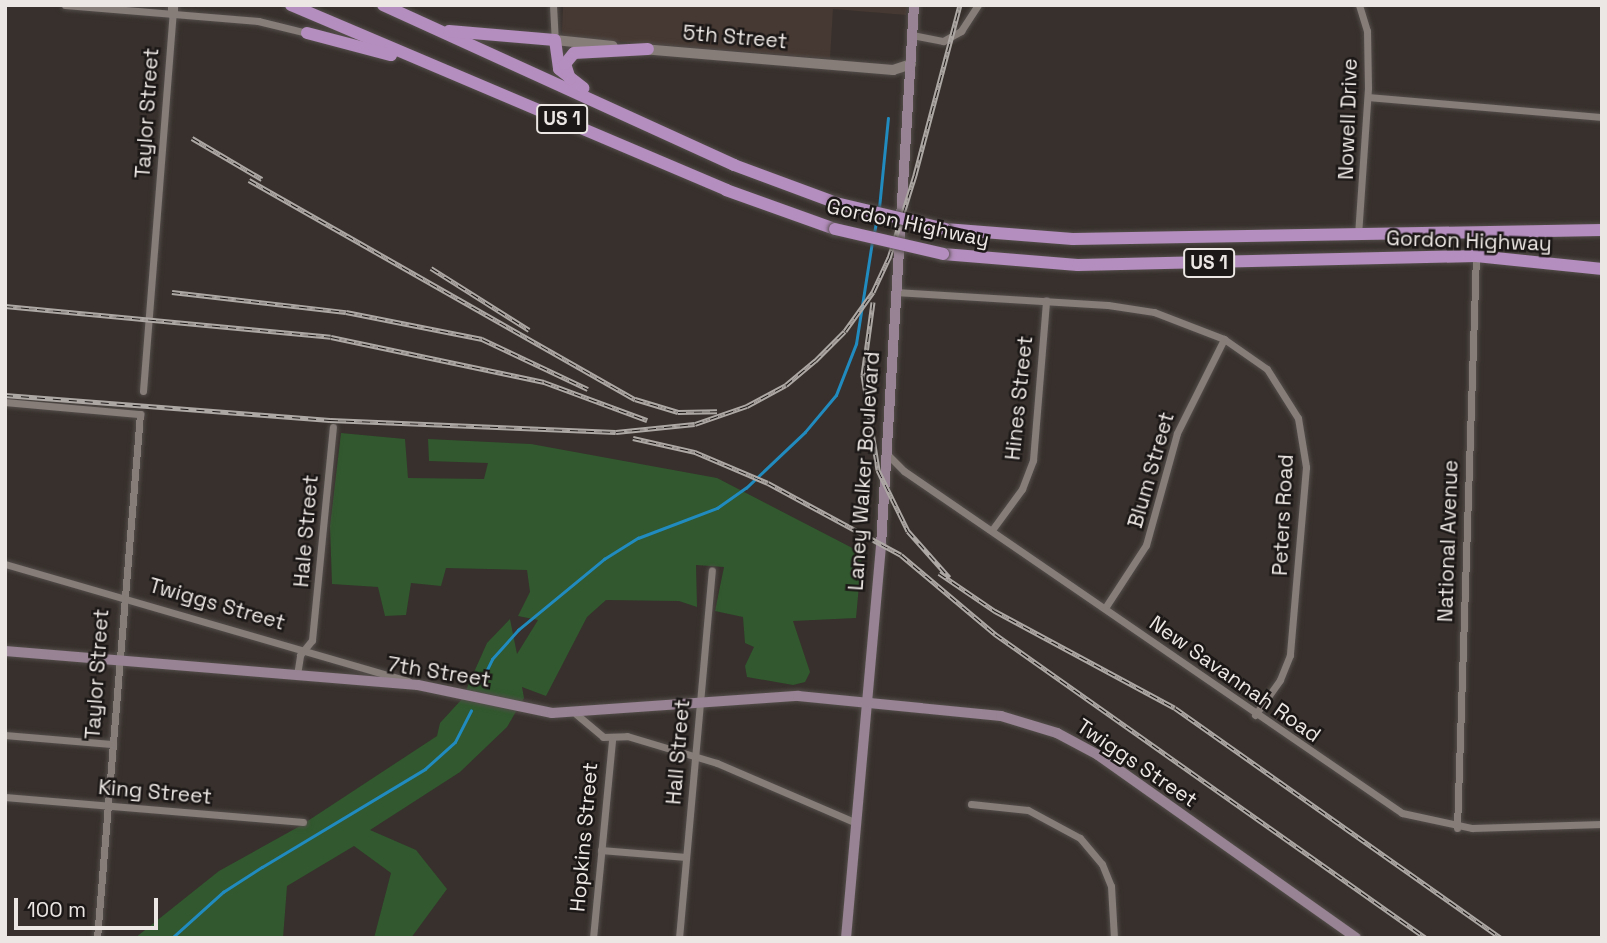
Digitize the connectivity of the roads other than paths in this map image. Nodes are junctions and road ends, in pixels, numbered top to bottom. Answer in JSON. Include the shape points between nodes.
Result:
{"nodes":[{"id":1,"x":65,"y":5,"type":"edge"},
{"id":2,"x":291,"y":5,"type":"edge"},
{"id":3,"x":383,"y":5,"type":"edge"},
{"id":4,"x":402,"y":5,"type":"edge"},
{"id":5,"x":553,"y":5,"type":"edge"},
{"id":6,"x":914,"y":5,"type":"edge"},
{"id":7,"x":978,"y":5,"type":"edge"},
{"id":8,"x":1359,"y":5,"type":"edge"},
{"id":9,"x":173,"y":9,"type":"edge"},
{"id":10,"x":435,"y":29,"type":"junction"},
{"id":11,"x":453,"y":31,"type":"junction"},
{"id":12,"x":307,"y":33,"type":"joint"},
{"id":13,"x":912,"y":35,"type":"junction"},
{"id":14,"x":555,"y":40,"type":"junction"},
{"id":15,"x":648,"y":49,"type":"junction"},
{"id":16,"x":482,"y":51,"type":"junction"},
{"id":17,"x":911,"y":64,"type":"junction"},
{"id":18,"x":453,"y":74,"type":"junction"},
{"id":19,"x":572,"y":82,"type":"junction"},
{"id":20,"x":1368,"y":97,"type":"junction"},
{"id":21,"x":1602,"y":117,"type":"edge"},
{"id":22,"x":799,"y":190,"type":"junction"},
{"id":23,"x":1602,"y":230,"type":"edge"},
{"id":24,"x":1358,"y":235,"type":"junction"},
{"id":25,"x":1476,"y":256,"type":"junction"},
{"id":26,"x":1602,"y":269,"type":"edge"},
{"id":27,"x":895,"y":292,"type":"junction"},
{"id":28,"x":1046,"y":300,"type":"junction"},
{"id":29,"x":1224,"y":339,"type":"junction"},
{"id":30,"x":143,"y":391,"type":"dead end"},
{"id":31,"x":5,"y":402,"type":"edge"},
{"id":32,"x":333,"y":427,"type":"dead end"},
{"id":33,"x":886,"y":453,"type":"junction"},
{"id":34,"x":992,"y":530,"type":"junction"},
{"id":35,"x":5,"y":564,"type":"edge"},
{"id":36,"x":712,"y":570,"type":"dead end"},
{"id":37,"x":122,"y":598,"type":"junction"},
{"id":38,"x":1105,"y":608,"type":"junction"},
{"id":39,"x":305,"y":649,"type":"junction"},
{"id":40,"x":5,"y":651,"type":"edge"},
{"id":41,"x":118,"y":660,"type":"junction"},
{"id":42,"x":297,"y":675,"type":"junction"},
{"id":43,"x":418,"y":685,"type":"junction"},
{"id":44,"x":700,"y":701,"type":"junction"},
{"id":45,"x":866,"y":701,"type":"junction"},
{"id":46,"x":576,"y":713,"type":"junction"},
{"id":47,"x":1255,"y":715,"type":"junction"},
{"id":48,"x":5,"y":735,"type":"edge"},
{"id":49,"x":612,"y":740,"type":"junction"},
{"id":50,"x":111,"y":744,"type":"junction"},
{"id":51,"x":695,"y":756,"type":"junction"},
{"id":52,"x":5,"y":797,"type":"edge"},
{"id":53,"x":971,"y":804,"type":"dead end"},
{"id":54,"x":106,"y":806,"type":"junction"},
{"id":55,"x":303,"y":822,"type":"dead end"},
{"id":56,"x":855,"y":822,"type":"junction"},
{"id":57,"x":1602,"y":824,"type":"edge"},
{"id":58,"x":1457,"y":828,"type":"junction"},
{"id":59,"x":601,"y":850,"type":"junction"},
{"id":60,"x":686,"y":857,"type":"junction"},
{"id":61,"x":97,"y":938,"type":"edge"},
{"id":62,"x":593,"y":938,"type":"edge"},
{"id":63,"x":679,"y":938,"type":"edge"},
{"id":64,"x":846,"y":938,"type":"edge"},
{"id":65,"x":1114,"y":938,"type":"edge"},
{"id":66,"x":1356,"y":938,"type":"edge"}],
"edges":[{"from":1,"to":9,"type":"street"},
{"from":2,"to":18,"type":"highway","name":"Gordon Highway","number":"US 1"},
{"from":3,"to":10,"type":"highway","name":"Gordon Highway","number":"US 1"},
{"from":4,"to":11,"type":"highway"},
{"from":5,"to":14,"type":"street"},
{"from":6,"to":13,"type":"main road","name":"Laney Walker Boulevard"},
{"from":7,"to":13,"type":"street","via":[[961,31],[943,41]]},
{"from":8,"to":20,"type":"street","name":"Nowell Drive","via":[[1367,30]]},
{"from":9,"to":12,"type":"street"},
{"from":9,"to":30,"type":"street","name":"Taylor Street"},
{"from":10,"to":11,"type":"highway"},
{"from":10,"to":16,"type":"highway","name":"Gordon Highway","number":"US 1"},
{"from":11,"to":14,"type":"highway"},
{"from":11,"to":16,"type":"highway"},
{"from":12,"to":18,"type":"highway","via":[[333,36]]},
{"from":13,"to":17,"type":"main road","name":"Laney Walker Boulevard"},
{"from":14,"to":15,"type":"street","name":"5th Street"},
{"from":14,"to":19,"type":"highway","via":[[556,63]]},
{"from":15,"to":17,"type":"street","name":"5th Street","via":[[892,70]]},
{"from":15,"to":19,"type":"highway","via":[[574,53],[565,64]]},
{"from":16,"to":22,"type":"highway","name":"Gordon Highway","number":"US 1"},
{"from":17,"to":27,"type":"main road","name":"Laney Walker Boulevard","via":[[905,204]]},
{"from":18,"to":25,"type":"highway","name":"Gordon Highway","number":"US 1","bridge":true,"via":[[726,190],[835,229],[943,254],[1078,265]]},
{"from":19,"to":22,"type":"highway"},
{"from":20,"to":21,"type":"street"},
{"from":20,"to":24,"type":"street","name":"Nowell Drive"},
{"from":22,"to":24,"type":"highway","name":"Gordon Highway","number":"US 1","bridge":true,"via":[[946,229],[1062,239]]},
{"from":23,"to":24,"type":"highway","name":"Gordon Highway","number":"US 1"},
{"from":25,"to":26,"type":"highway","name":"Gordon Highway","number":"US 1"},
{"from":25,"to":58,"type":"street","name":"National Avenue"},
{"from":27,"to":28,"type":"street","name":"Peters Road"},
{"from":27,"to":33,"type":"main road","name":"Laney Walker Boulevard"},
{"from":28,"to":29,"type":"street","name":"Peters Road","via":[[1154,312]]},
{"from":28,"to":34,"type":"street","name":"Hines Street","via":[[1033,460],[1022,489]]},
{"from":29,"to":38,"type":"street","name":"Blum Street","via":[[1177,433],[1146,545]]},
{"from":29,"to":47,"type":"street","name":"Peters Road","via":[[1260,363],[1282,388],[1305,447],[1290,655],[1280,680]]},
{"from":31,"to":37,"type":"street","name":"Taylor Street","via":[[140,414]]},
{"from":32,"to":39,"type":"street","name":"Hale Street","via":[[313,640]]},
{"from":33,"to":34,"type":"street","name":"New Savannah Road","via":[[904,471]]},
{"from":33,"to":45,"type":"main road","name":"Laney Walker Boulevard"},
{"from":34,"to":38,"type":"street","name":"New Savannah Road"},
{"from":35,"to":37,"type":"street","name":"Twiggs Street"},
{"from":36,"to":44,"type":"street","name":"Hall Street"},
{"from":37,"to":39,"type":"street","name":"Twiggs Street"},
{"from":37,"to":41,"type":"street","name":"Taylor Street"},
{"from":38,"to":47,"type":"street","name":"New Savannah Road"},
{"from":39,"to":42,"type":"street","name":"Hale Street"},
{"from":39,"to":43,"type":"street","name":"Twiggs Street"},
{"from":40,"to":41,"type":"main road","name":"7th Street"},
{"from":41,"to":42,"type":"main road","name":"7th Street"},
{"from":41,"to":50,"type":"street","name":"Taylor Street"},
{"from":42,"to":43,"type":"main road","name":"7th Street"},
{"from":43,"to":46,"type":"main road","name":"7th Street","via":[[537,710]]},
{"from":44,"to":45,"type":"main road","name":"7th Street","via":[[798,696]]},
{"from":44,"to":46,"type":"main road","name":"7th Street"},
{"from":44,"to":51,"type":"street","name":"Hall Street"},
{"from":45,"to":56,"type":"main road","name":"Laney Walker Boulevard"},
{"from":45,"to":66,"type":"main road","name":"Twiggs Street","via":[[889,708],[1001,716],[1057,733],[1098,755]]},
{"from":46,"to":49,"type":"street"},
{"from":47,"to":58,"type":"street","name":"New Savannah Road","via":[[1389,806]]},
{"from":48,"to":50,"type":"street"},
{"from":49,"to":51,"type":"street","via":[[627,736]]},
{"from":49,"to":59,"type":"street","name":"Hopkins Street"},
{"from":50,"to":54,"type":"street","name":"Taylor Street"},
{"from":51,"to":56,"type":"street"},
{"from":51,"to":60,"type":"street","name":"Hall Street"},
{"from":52,"to":54,"type":"street","name":"King Street"},
{"from":53,"to":65,"type":"street","via":[[1028,810],[1080,838],[1102,864],[1111,886]]},
{"from":54,"to":55,"type":"street","name":"King Street"},
{"from":54,"to":61,"type":"street","name":"Taylor Street"},
{"from":56,"to":64,"type":"main road","name":"Laney Walker Boulevard"},
{"from":57,"to":58,"type":"street","name":"New Savannah Road"},
{"from":59,"to":60,"type":"street"},
{"from":59,"to":62,"type":"street","name":"Hopkins Street"},
{"from":60,"to":63,"type":"street","name":"Hall Street"}]}
